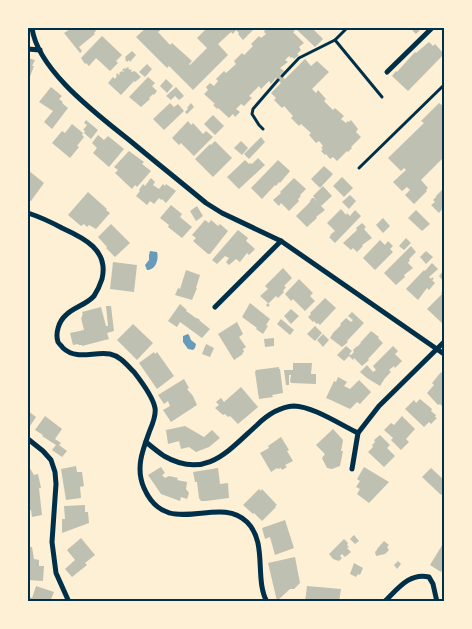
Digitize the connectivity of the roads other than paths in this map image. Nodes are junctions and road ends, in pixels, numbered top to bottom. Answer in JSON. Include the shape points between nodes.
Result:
{"nodes":[{"id":1,"x":32,"y":28,"type":"edge"},
{"id":2,"x":348,"y":28,"type":"edge"},
{"id":3,"x":432,"y":28,"type":"edge"},
{"id":4,"x":335,"y":40,"type":"junction"},
{"id":5,"x":28,"y":49,"type":"edge"},
{"id":6,"x":40,"y":50,"type":"junction"},
{"id":7,"x":387,"y":72,"type":"dead end"},
{"id":8,"x":282,"y":76,"type":"dead end"},
{"id":9,"x":278,"y":80,"type":"dead end"},
{"id":10,"x":444,"y":85,"type":"edge"},
{"id":11,"x":382,"y":97,"type":"dead end"},
{"id":12,"x":263,"y":129,"type":"dead end"},
{"id":13,"x":360,"y":168,"type":"dead end"},
{"id":14,"x":28,"y":213,"type":"edge"},
{"id":15,"x":281,"y":240,"type":"junction"},
{"id":16,"x":215,"y":307,"type":"dead end"},
{"id":17,"x":444,"y":342,"type":"edge"},
{"id":18,"x":438,"y":349,"type":"junction"},
{"id":19,"x":444,"y":354,"type":"edge"},
{"id":20,"x":358,"y":433,"type":"junction"},
{"id":21,"x":28,"y":439,"type":"edge"},
{"id":22,"x":146,"y":442,"type":"junction"},
{"id":23,"x":352,"y":469,"type":"dead end"},
{"id":24,"x":69,"y":602,"type":"edge"},
{"id":25,"x":268,"y":602,"type":"edge"},
{"id":26,"x":384,"y":602,"type":"edge"},
{"id":27,"x":437,"y":602,"type":"edge"}],
"edges":[{"from":1,"to":6,"type":"street"},
{"from":2,"to":4,"type":"lane"},
{"from":3,"to":7,"type":"street"},
{"from":4,"to":8,"type":"lane","via":[[299,58]]},
{"from":4,"to":11,"type":"lane"},
{"from":5,"to":6,"type":"street"},
{"from":6,"to":15,"type":"street","via":[[68,87],[89,107],[206,202],[222,213]]},
{"from":9,"to":12,"type":"lane","via":[[253,109],[252,114]]},
{"from":10,"to":13,"type":"lane"},
{"from":14,"to":22,"type":"street","via":[[80,237],[101,256],[104,270],[100,287],[93,297],[60,321],[59,343],[67,352],[110,354],[123,360],[152,399],[155,410]]},
{"from":15,"to":16,"type":"street"},
{"from":15,"to":18,"type":"street"},
{"from":17,"to":18,"type":"street"},
{"from":18,"to":19,"type":"street"},
{"from":18,"to":20,"type":"street","via":[[379,406]]},
{"from":20,"to":22,"type":"street","via":[[308,408],[294,406],[277,410],[264,418],[224,455],[210,463],[179,462],[164,456]]},
{"from":20,"to":23,"type":"street"},
{"from":21,"to":24,"type":"street","via":[[43,450],[55,472],[52,542],[56,572]]},
{"from":22,"to":25,"type":"street","via":[[140,473],[144,488],[159,508],[171,514],[226,512],[248,523],[258,547]]},
{"from":26,"to":27,"type":"street","via":[[411,577],[422,575],[433,584]]}]}
